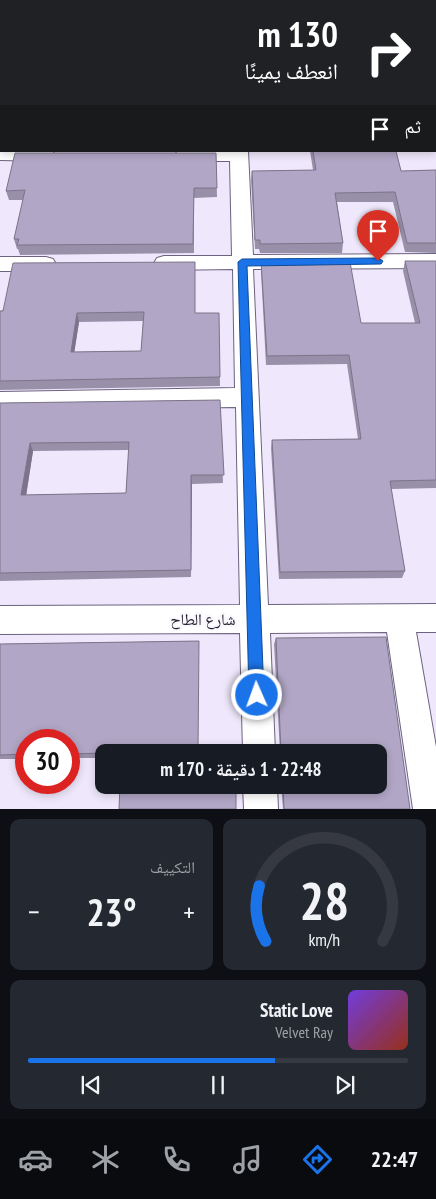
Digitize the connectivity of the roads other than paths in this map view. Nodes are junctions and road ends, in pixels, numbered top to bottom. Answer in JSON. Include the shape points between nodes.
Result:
{"nodes":[{"id":1,"x":239,"y":153,"type":"edge"},
{"id":2,"x":63,"y":156,"type":"edge"},
{"id":3,"x":170,"y":156,"type":"edge"},
{"id":4,"x":3,"y":159,"type":"edge"},
{"id":5,"x":436,"y":261,"type":"edge"},
{"id":6,"x":242,"y":262,"type":"junction"},
{"id":7,"x":145,"y":263,"type":"edge"},
{"id":8,"x":0,"y":264,"type":"edge"},
{"id":9,"x":68,"y":264,"type":"edge"},
{"id":10,"x":247,"y":397,"type":"junction"},
{"id":11,"x":0,"y":401,"type":"edge"},
{"id":12,"x":254,"y":618,"type":"junction"},
{"id":13,"x":399,"y":618,"type":"junction"},
{"id":14,"x":436,"y":618,"type":"edge"},
{"id":15,"x":0,"y":620,"type":"edge"},
{"id":16,"x":259,"y":744,"type":"edge"},
{"id":17,"x":260,"y":794,"type":"edge"},
{"id":18,"x":261,"y":809,"type":"edge"},
{"id":19,"x":430,"y":809,"type":"edge"}],
"edges":[{"from":1,"to":3,"type":"street"},
{"from":1,"to":6,"type":"street"},
{"from":2,"to":4,"type":"street"},
{"from":5,"to":6,"type":"street"},
{"from":6,"to":7,"type":"street"},
{"from":6,"to":10,"type":"street"},
{"from":8,"to":9,"type":"street"},
{"from":10,"to":11,"type":"street"},
{"from":10,"to":12,"type":"street"},
{"from":12,"to":13,"type":"street","name":"شارع الطاح"},
{"from":12,"to":15,"type":"street","name":"شارع الطاح"},
{"from":12,"to":16,"type":"street"},
{"from":13,"to":14,"type":"street","name":"شارع الطاح"},
{"from":13,"to":19,"type":"street"},
{"from":17,"to":18,"type":"street"}]}
